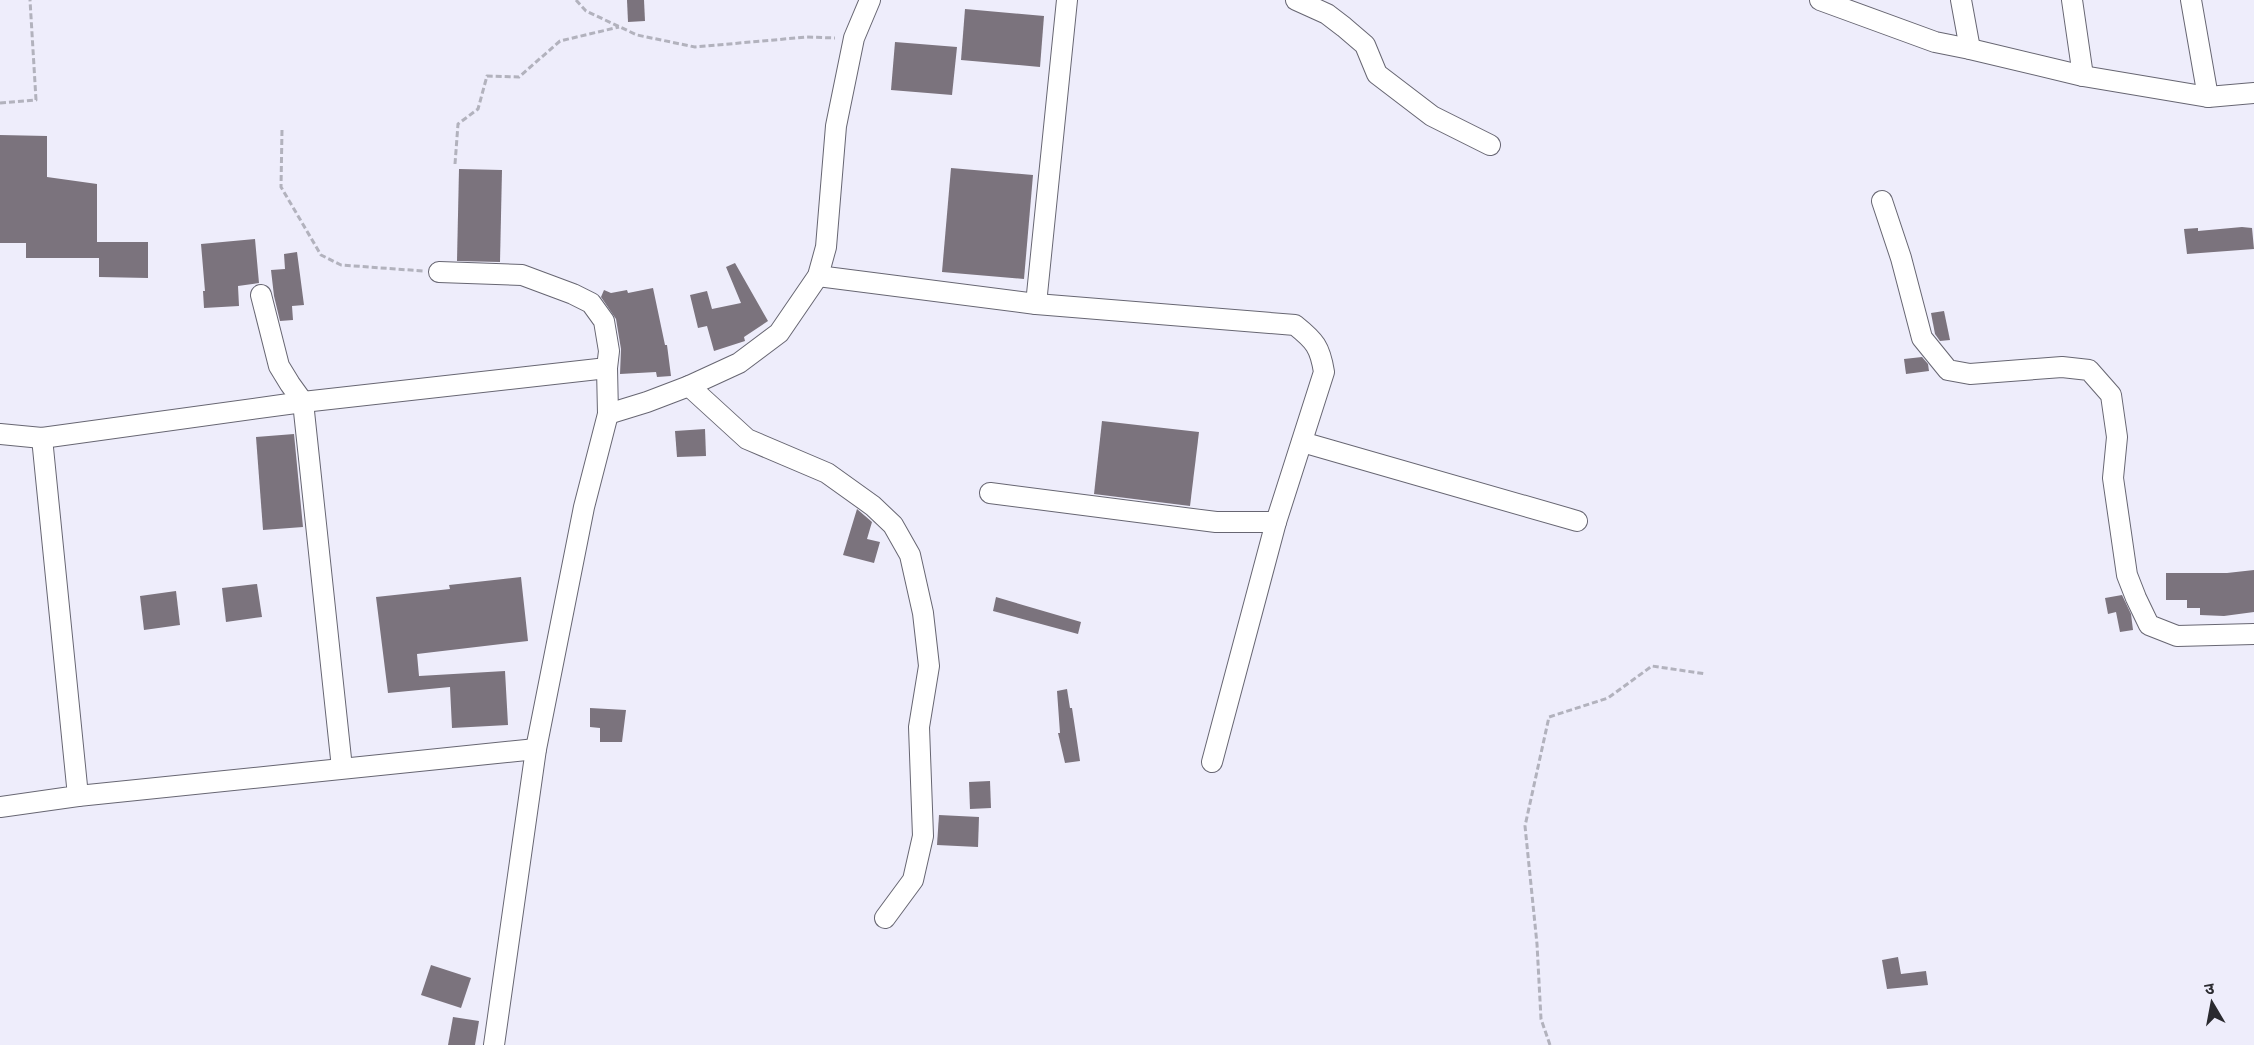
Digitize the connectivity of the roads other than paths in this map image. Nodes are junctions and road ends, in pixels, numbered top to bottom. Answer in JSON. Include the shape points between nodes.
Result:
{"nodes":[{"id":1,"x":870,"y":0,"type":"edge"},
{"id":2,"x":1067,"y":0,"type":"edge"},
{"id":3,"x":1296,"y":0,"type":"edge"},
{"id":4,"x":1961,"y":0,"type":"edge"},
{"id":5,"x":2072,"y":0,"type":"edge"},
{"id":6,"x":2191,"y":0,"type":"edge"},
{"id":7,"x":1828,"y":2,"type":"edge"},
{"id":8,"x":1970,"y":48,"type":"junction"},
{"id":9,"x":2083,"y":76,"type":"junction"},
{"id":10,"x":2254,"y":93,"type":"edge"},
{"id":11,"x":2208,"y":97,"type":"junction"},
{"id":12,"x":1490,"y":145,"type":"dead end"},
{"id":13,"x":1882,"y":201,"type":"dead end"},
{"id":14,"x":439,"y":272,"type":"road end"},
{"id":15,"x":818,"y":276,"type":"junction"},
{"id":16,"x":261,"y":295,"type":"dead end"},
{"id":17,"x":1036,"y":303,"type":"junction"},
{"id":18,"x":607,"y":368,"type":"junction"},
{"id":19,"x":689,"y":386,"type":"junction"},
{"id":20,"x":303,"y":402,"type":"junction"},
{"id":21,"x":608,"y":414,"type":"junction"},
{"id":22,"x":0,"y":434,"type":"edge"},
{"id":23,"x":42,"y":438,"type":"junction"},
{"id":24,"x":1302,"y":442,"type":"junction"},
{"id":25,"x":990,"y":493,"type":"dead end"},
{"id":26,"x":1577,"y":521,"type":"dead end"},
{"id":27,"x":1276,"y":522,"type":"junction"},
{"id":28,"x":2254,"y":634,"type":"edge"},
{"id":29,"x":536,"y":749,"type":"junction"},
{"id":30,"x":1212,"y":762,"type":"dead end"},
{"id":31,"x":342,"y":768,"type":"junction"},
{"id":32,"x":78,"y":796,"type":"junction"},
{"id":33,"x":0,"y":807,"type":"edge"},
{"id":34,"x":885,"y":918,"type":"dead end"},
{"id":35,"x":494,"y":1045,"type":"edge"}],
"edges":[{"from":1,"to":15,"type":"street","via":[[855,38],[836,126],[826,247]]},
{"from":2,"to":17,"type":"street"},
{"from":3,"to":12,"type":"street","via":[[1328,14],[1344,27],[1365,45],[1377,74],[1432,116]]},
{"from":4,"to":8,"type":"street"},
{"from":5,"to":9,"type":"street"},
{"from":6,"to":11,"type":"street"},
{"from":7,"to":8,"type":"street","via":[[1935,42]]},
{"from":8,"to":9,"type":"street"},
{"from":9,"to":11,"type":"street"},
{"from":10,"to":11,"type":"street"},
{"from":13,"to":28,"type":"street","via":[[1922,338],[1948,370],[1970,374],[2061,367],[2089,370],[2111,395],[2117,437],[2113,477],[2127,575],[2149,625],[2177,636]]},
{"from":14,"to":18,"type":"street","via":[[522,275],[591,303],[604,321],[609,351]]},
{"from":15,"to":17,"type":"street"},
{"from":15,"to":19,"type":"street","via":[[779,333],[739,363]]},
{"from":16,"to":20,"type":"street","via":[[279,366]]},
{"from":17,"to":24,"type":"street","via":[[1294,325],[1321,352],[1324,372]]},
{"from":18,"to":20,"type":"street"},
{"from":18,"to":21,"type":"street"},
{"from":19,"to":21,"type":"street"},
{"from":19,"to":34,"type":"street","via":[[747,439],[827,473],[873,506],[893,525],[910,555],[923,613],[929,666],[919,727],[923,836],[913,880]]},
{"from":20,"to":23,"type":"street"},
{"from":20,"to":31,"type":"street"},
{"from":21,"to":29,"type":"street","via":[[584,507]]},
{"from":22,"to":23,"type":"street"},
{"from":23,"to":32,"type":"street"},
{"from":24,"to":26,"type":"street"},
{"from":24,"to":27,"type":"street"},
{"from":25,"to":27,"type":"street","via":[[1216,522]]},
{"from":27,"to":30,"type":"street"},
{"from":29,"to":31,"type":"street"},
{"from":29,"to":35,"type":"street"},
{"from":31,"to":32,"type":"street"},
{"from":32,"to":33,"type":"street"}]}
